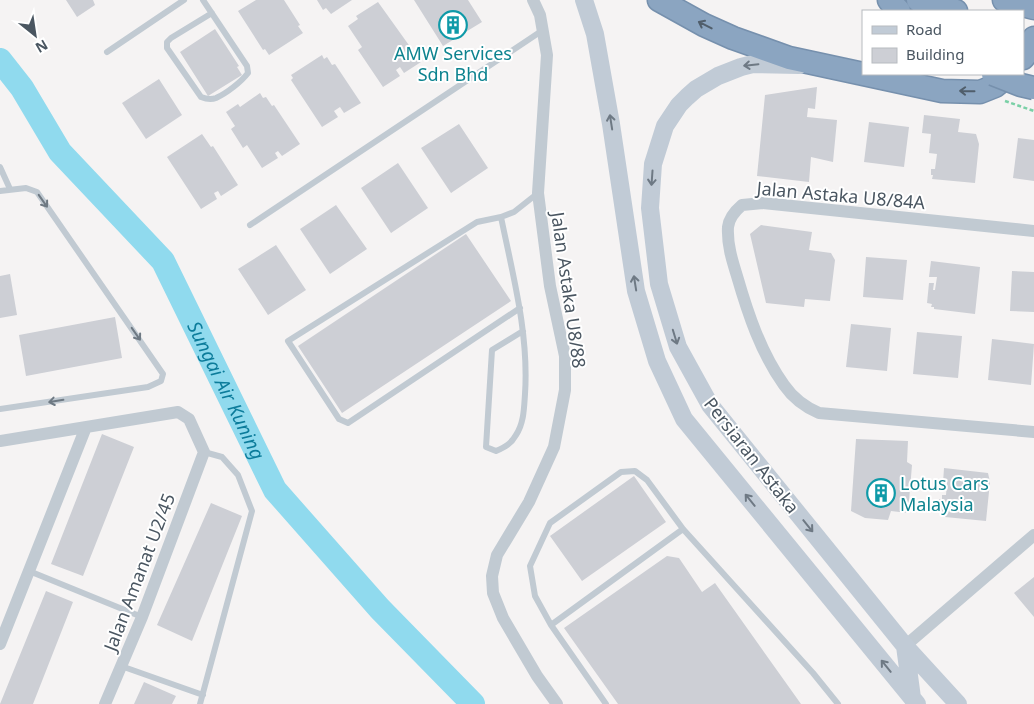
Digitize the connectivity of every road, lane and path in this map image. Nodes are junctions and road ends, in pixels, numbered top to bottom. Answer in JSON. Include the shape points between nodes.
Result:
{"nodes":[{"id":1,"x":184,"y":0,"type":"edge"},
{"id":2,"x":203,"y":0,"type":"edge"},
{"id":3,"x":533,"y":0,"type":"edge"},
{"id":4,"x":584,"y":0,"type":"edge"},
{"id":5,"x":660,"y":0,"type":"edge"},
{"id":6,"x":889,"y":0,"type":"edge"},
{"id":7,"x":918,"y":0,"type":"edge"},
{"id":8,"x":1004,"y":0,"type":"edge"},
{"id":9,"x":1034,"y":8,"type":"edge"},
{"id":10,"x":898,"y":10,"type":"edge"},
{"id":11,"x":953,"y":10,"type":"edge"},
{"id":12,"x":212,"y":13,"type":"junction"},
{"id":13,"x":543,"y":30,"type":"junction"},
{"id":14,"x":1034,"y":38,"type":"edge"},
{"id":15,"x":106,"y":52,"type":"dead end"},
{"id":16,"x":1024,"y":57,"type":"edge"},
{"id":17,"x":817,"y":65,"type":"junction"},
{"id":18,"x":862,"y":74,"type":"edge"},
{"id":19,"x":865,"y":75,"type":"edge"},
{"id":20,"x":1009,"y":75,"type":"edge"},
{"id":21,"x":987,"y":83,"type":"edge"},
{"id":22,"x":1034,"y":88,"type":"edge"},
{"id":23,"x":1034,"y":111,"type":"edge"},
{"id":24,"x":0,"y":167,"type":"edge"},
{"id":25,"x":10,"y":189,"type":"junction"},
{"id":26,"x":0,"y":191,"type":"edge"},
{"id":27,"x":538,"y":193,"type":"junction"},
{"id":28,"x":500,"y":217,"type":"junction"},
{"id":29,"x":250,"y":225,"type":"dead end"},
{"id":30,"x":1034,"y":231,"type":"edge"},
{"id":31,"x":520,"y":308,"type":"junction"},
{"id":32,"x":523,"y":332,"type":"junction"},
{"id":33,"x":0,"y":409,"type":"edge"},
{"id":34,"x":86,"y":427,"type":"junction"},
{"id":35,"x":1034,"y":432,"type":"edge"},
{"id":36,"x":0,"y":441,"type":"edge"},
{"id":37,"x":204,"y":452,"type":"junction"},
{"id":38,"x":682,"y":529,"type":"junction"},
{"id":39,"x":1034,"y":535,"type":"edge"},
{"id":40,"x":29,"y":571,"type":"junction"},
{"id":41,"x":142,"y":617,"type":"junction"},
{"id":42,"x":551,"y":625,"type":"junction"},
{"id":43,"x":0,"y":644,"type":"edge"},
{"id":44,"x":904,"y":646,"type":"junction"},
{"id":45,"x":121,"y":666,"type":"junction"},
{"id":46,"x":202,"y":695,"type":"junction"},
{"id":47,"x":915,"y":701,"type":"edge"},
{"id":48,"x":105,"y":704,"type":"edge"},
{"id":49,"x":200,"y":704,"type":"edge"},
{"id":50,"x":557,"y":704,"type":"edge"},
{"id":51,"x":606,"y":704,"type":"edge"},
{"id":52,"x":838,"y":704,"type":"edge"},
{"id":53,"x":958,"y":704,"type":"edge"}],
"edges":[{"from":1,"to":15,"type":"lane"},
{"from":2,"to":12,"type":"lane"},
{"from":3,"to":13,"type":"street","name":"Jalan Astaka U8/88"},
{"from":47,"to":4,"type":"main road","name":"Persiaran Astaka","one_way":true,"via":[[684,419],[657,361],[636,291],[597,43]]},
{"from":17,"to":5,"type":"highway","one_way":true,"via":[[733,38]]},
{"from":6,"to":10,"type":"highway"},
{"from":7,"to":11,"type":"highway"},
{"from":8,"to":9,"type":"highway"},
{"from":12,"to":12,"type":"lane","via":[[166,42],[200,97],[207,100],[216,98],[248,73],[247,66]]},
{"from":13,"to":27,"type":"street","name":"Jalan Astaka U8/88","via":[[547,55]]},
{"from":13,"to":29,"type":"lane"},
{"from":14,"to":16,"type":"highway"},
{"from":18,"to":17,"type":"highway","one_way":true},
{"from":17,"to":44,"type":"main road","name":"Persiaran Astaka","one_way":true,"via":[[741,66],[696,89],[679,105],[665,126],[653,164],[650,208],[659,284],[678,347],[710,405]]},
{"from":21,"to":19,"type":"highway","one_way":true,"via":[[942,91]]},
{"from":20,"to":21,"type":"highway","via":[[995,86]]},
{"from":21,"to":22,"type":"highway","bridge":true},
{"from":21,"to":23,"type":"path"},
{"from":24,"to":25,"type":"lane"},
{"from":25,"to":26,"type":"lane"},
{"from":25,"to":33,"type":"lane","one_way":true,"via":[[26,188],[37,192],[163,374],[161,381],[148,387]]},
{"from":27,"to":28,"type":"lane","via":[[514,212]]},
{"from":27,"to":50,"type":"street","name":"Jalan Astaka U8/88","via":[[550,286],[564,356],[565,390],[554,447],[529,502],[497,555],[492,576],[493,593],[503,618]]},
{"from":28,"to":31,"type":"lane"},
{"from":28,"to":31,"type":"lane","via":[[476,222],[288,341],[339,419],[348,423]]},
{"from":30,"to":35,"type":"street","name":"Jalan Astaka U8/84A","via":[[763,203],[742,205],[728,226],[729,250],[748,315],[784,386],[809,409],[819,414]]},
{"from":31,"to":32,"type":"lane"},
{"from":32,"to":32,"type":"lane","via":[[524,415],[517,435],[496,451],[486,447],[492,350]]},
{"from":34,"to":36,"type":"street"},
{"from":34,"to":37,"type":"street","via":[[178,412],[189,419]]},
{"from":34,"to":40,"type":"street"},
{"from":37,"to":41,"type":"street","name":"Jalan Amanat U2/45"},
{"from":37,"to":46,"type":"lane","via":[[222,457],[238,475],[252,511]]},
{"from":38,"to":42,"type":"lane"},
{"from":38,"to":42,"type":"lane","via":[[647,480],[635,471],[621,472],[550,523],[530,566],[535,596]]},
{"from":38,"to":52,"type":"lane"},
{"from":39,"to":44,"type":"street"},
{"from":40,"to":41,"type":"lane"},
{"from":40,"to":43,"type":"street"},
{"from":41,"to":45,"type":"street","name":"Jalan Amanat U2/45"},
{"from":42,"to":51,"type":"lane"},
{"from":44,"to":47,"type":"main road"},
{"from":44,"to":53,"type":"main road","name":"Persiaran Astaka"},
{"from":45,"to":46,"type":"lane"},
{"from":45,"to":48,"type":"street","name":"Jalan Amanat U2/45"},
{"from":46,"to":49,"type":"lane"}]}
